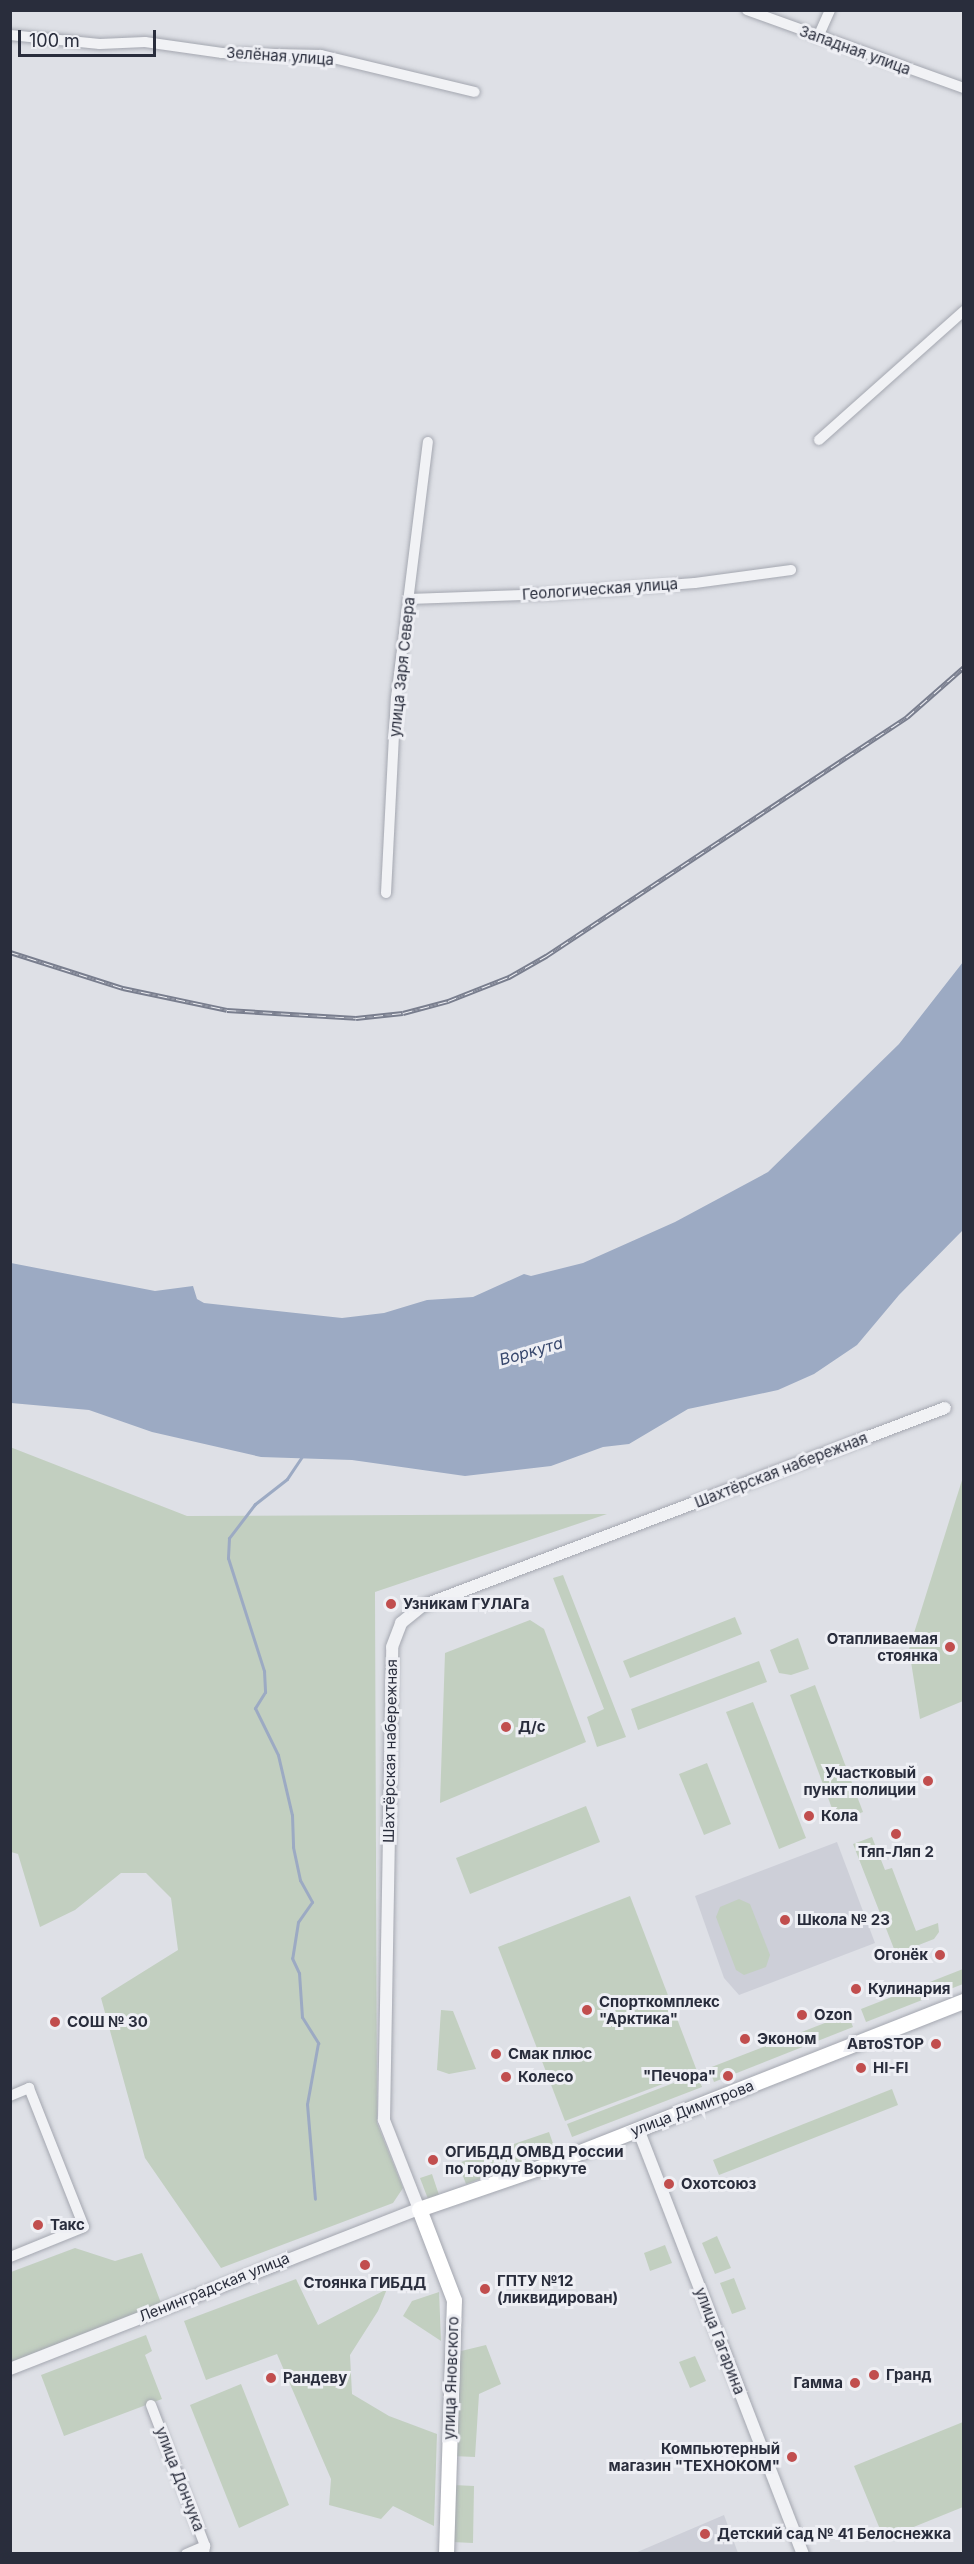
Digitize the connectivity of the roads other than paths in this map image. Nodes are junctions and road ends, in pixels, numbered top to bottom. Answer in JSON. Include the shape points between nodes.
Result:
{"nodes":[{"id":1,"x":747,"y":10,"type":"edge"},
{"id":2,"x":830,"y":10,"type":"edge"},
{"id":3,"x":10,"y":35,"type":"edge"},
{"id":4,"x":818,"y":37,"type":"junction"},
{"id":5,"x":963,"y":88,"type":"edge"},
{"id":6,"x":475,"y":92,"type":"dead end"},
{"id":7,"x":963,"y":311,"type":"edge"},
{"id":8,"x":819,"y":440,"type":"dead end"},
{"id":9,"x":428,"y":442,"type":"dead end"},
{"id":10,"x":791,"y":570,"type":"dead end"},
{"id":11,"x":409,"y":599,"type":"junction"},
{"id":12,"x":386,"y":893,"type":"dead end"},
{"id":13,"x":945,"y":1408,"type":"dead end"},
{"id":14,"x":963,"y":2001,"type":"edge"},
{"id":15,"x":10,"y":2096,"type":"edge"},
{"id":16,"x":638,"y":2129,"type":"junction"},
{"id":17,"x":418,"y":2209,"type":"junction"},
{"id":18,"x":10,"y":2257,"type":"edge"},
{"id":19,"x":10,"y":2369,"type":"edge"},
{"id":20,"x":151,"y":2405,"type":"dead end"},
{"id":21,"x":204,"y":2550,"type":"edge"},
{"id":22,"x":186,"y":2553,"type":"edge"},
{"id":23,"x":446,"y":2553,"type":"edge"},
{"id":24,"x":803,"y":2553,"type":"edge"}],
"edges":[{"from":1,"to":4,"type":"street","name":"Западная улица"},
{"from":2,"to":4,"type":"street"},
{"from":3,"to":6,"type":"street","name":"Зелёная улица","via":[[100,44],[145,42],[222,53],[321,55]]},
{"from":4,"to":5,"type":"street","name":"Западная улица"},
{"from":7,"to":8,"type":"street"},
{"from":9,"to":11,"type":"street","name":"улица Заря Севера"},
{"from":10,"to":11,"type":"street","name":"Геологическая улица","via":[[573,592]]},
{"from":11,"to":12,"type":"street","name":"улица Заря Севера","via":[[396,698]]},
{"from":13,"to":17,"type":"street","name":"Шахтёрская набережная","via":[[422,1606],[401,1623],[392,1647],[384,2120]]},
{"from":14,"to":16,"type":"main road","name":"улица Димитрова"},
{"from":15,"to":18,"type":"street","via":[[29,2088],[84,2227]]},
{"from":16,"to":17,"type":"main road","name":"улица Димитрова"},
{"from":16,"to":24,"type":"street","name":"улица Гагарина"},
{"from":17,"to":19,"type":"street","name":"Ленинградская улица"},
{"from":17,"to":23,"type":"main road","name":"улица Яновского","via":[[454,2300]]},
{"from":20,"to":21,"type":"street","name":"улица Дончука"},
{"from":21,"to":22,"type":"street"}]}
